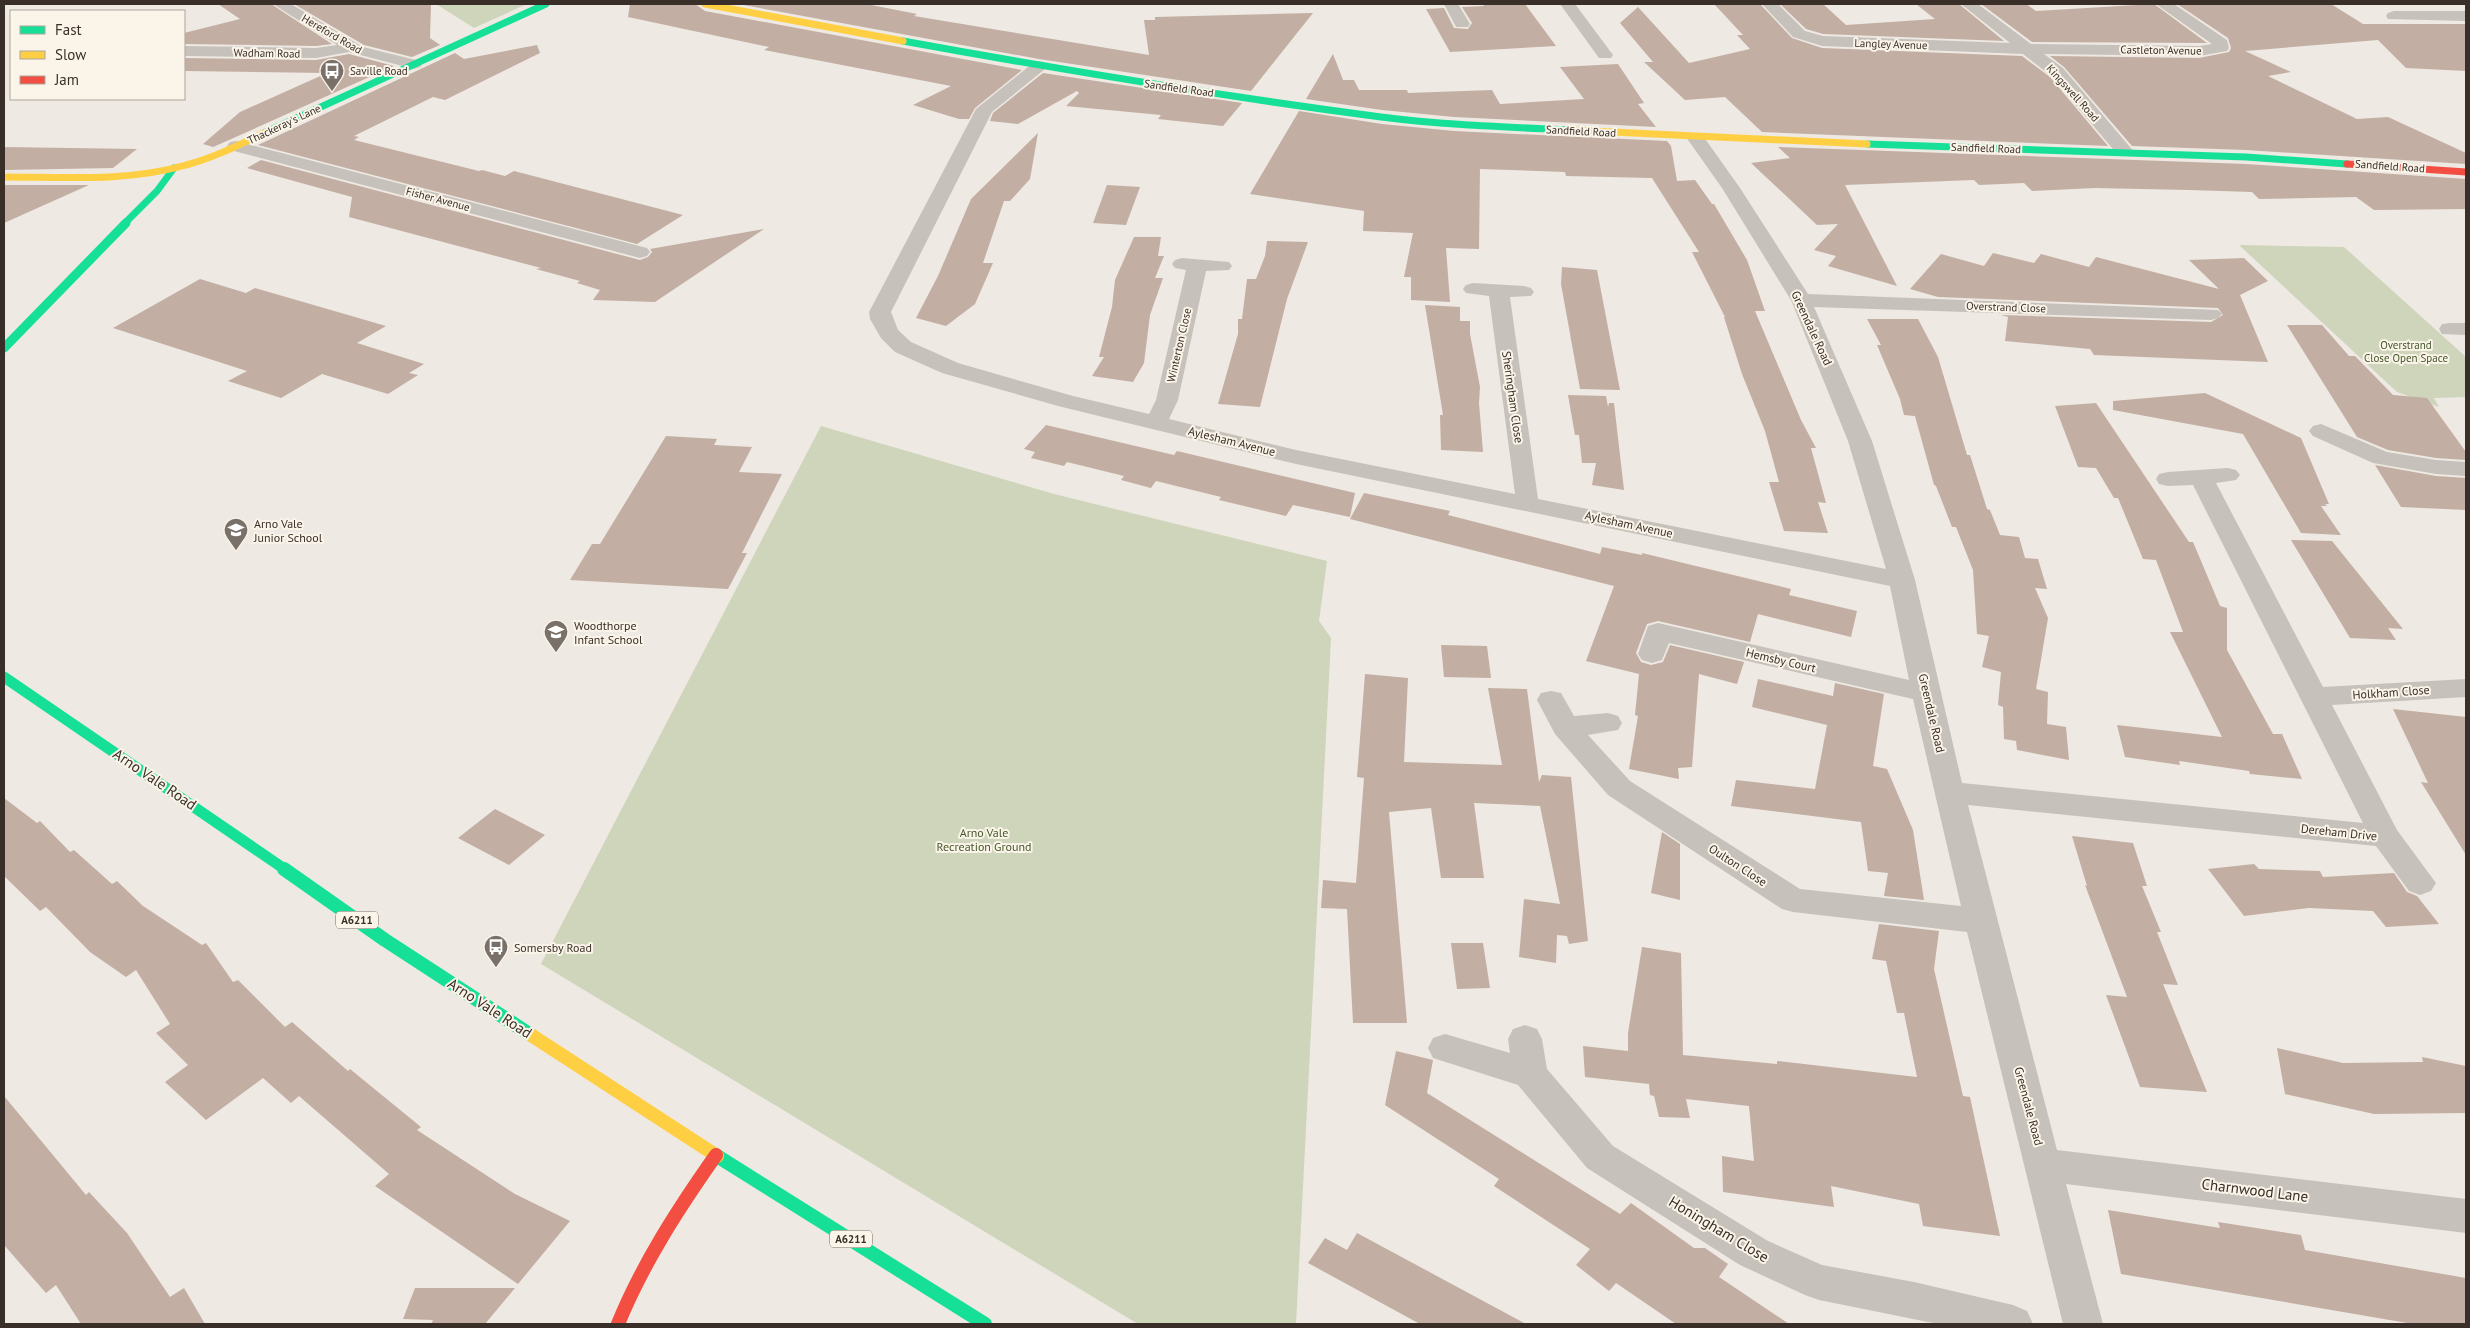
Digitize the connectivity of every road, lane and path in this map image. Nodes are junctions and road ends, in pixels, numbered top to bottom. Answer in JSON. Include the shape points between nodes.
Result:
{"nodes":[{"id":1,"x":281,"y":4,"type":"edge"},
{"id":2,"x":705,"y":4,"type":"edge"},
{"id":3,"x":1451,"y":4,"type":"edge"},
{"id":4,"x":1567,"y":4,"type":"edge"},
{"id":5,"x":1770,"y":4,"type":"edge"},
{"id":6,"x":1969,"y":4,"type":"edge"},
{"id":7,"x":2164,"y":4,"type":"edge"},
{"id":8,"x":541,"y":6,"type":"edge"},
{"id":9,"x":2384,"y":14,"type":"dead end"},
{"id":10,"x":2466,"y":16,"type":"edge"},
{"id":11,"x":1462,"y":24,"type":"dead end"},
{"id":12,"x":350,"y":47,"type":"junction"},
{"id":13,"x":2027,"y":49,"type":"junction"},
{"id":14,"x":185,"y":51,"type":"edge"},
{"id":15,"x":1605,"y":55,"type":"dead end"},
{"id":16,"x":414,"y":64,"type":"junction"},
{"id":17,"x":1039,"y":66,"type":"junction"},
{"id":18,"x":1695,"y":137,"type":"junction"},
{"id":19,"x":236,"y":146,"type":"junction"},
{"id":20,"x":2124,"y":151,"type":"junction"},
{"id":21,"x":174,"y":168,"type":"junction"},
{"id":22,"x":2466,"y":172,"type":"edge"},
{"id":23,"x":4,"y":177,"type":"edge"},
{"id":24,"x":640,"y":252,"type":"dead end"},
{"id":25,"x":1222,"y":266,"type":"dead end"},
{"id":26,"x":1473,"y":289,"type":"dead end"},
{"id":27,"x":1499,"y":291,"type":"junction"},
{"id":28,"x":1524,"y":292,"type":"dead end"},
{"id":29,"x":1801,"y":300,"type":"junction"},
{"id":30,"x":2166,"y":313,"type":"junction"},
{"id":31,"x":2211,"y":314,"type":"dead end"},
{"id":32,"x":2178,"y":330,"type":"dead end"},
{"id":33,"x":4,"y":348,"type":"edge"},
{"id":34,"x":1156,"y":423,"type":"junction"},
{"id":35,"x":2321,"y":432,"type":"dead end"},
{"id":36,"x":2466,"y":469,"type":"edge"},
{"id":37,"x":2168,"y":479,"type":"dead end"},
{"id":38,"x":1524,"y":503,"type":"junction"},
{"id":39,"x":1902,"y":580,"type":"junction"},
{"id":40,"x":1652,"y":654,"type":"dead end"},
{"id":41,"x":4,"y":677,"type":"edge"},
{"id":42,"x":2466,"y":688,"type":"edge"},
{"id":43,"x":1926,"y":693,"type":"junction"},
{"id":44,"x":2315,"y":697,"type":"junction"},
{"id":45,"x":1552,"y":700,"type":"dead end"},
{"id":46,"x":1608,"y":723,"type":"dead end"},
{"id":47,"x":1565,"y":727,"type":"junction"},
{"id":48,"x":1951,"y":793,"type":"junction"},
{"id":49,"x":2385,"y":836,"type":"junction"},
{"id":50,"x":2420,"y":883,"type":"dead end"},
{"id":51,"x":1980,"y":921,"type":"junction"},
{"id":52,"x":1445,"y":1048,"type":"dead end"},
{"id":53,"x":716,"y":1155,"type":"junction"},
{"id":54,"x":2044,"y":1165,"type":"junction"},
{"id":55,"x":2466,"y":1216,"type":"edge"},
{"id":56,"x":618,"y":1324,"type":"edge"},
{"id":57,"x":985,"y":1324,"type":"edge"},
{"id":58,"x":2013,"y":1324,"type":"edge"},
{"id":59,"x":2083,"y":1324,"type":"edge"}],
"edges":[{"from":1,"to":12,"type":"street","name":"Hereford Road"},
{"from":2,"to":17,"type":"street","name":"Sandfield Road"},
{"from":3,"to":11,"type":"street"},
{"from":4,"to":15,"type":"street"},
{"from":5,"to":13,"type":"street","name":"Langley Avenue","via":[[1800,34],[1822,41]]},
{"from":6,"to":13,"type":"street","name":"Kingswell Road"},
{"from":7,"to":13,"type":"street","name":"Castleton Avenue","via":[[2221,43],[2221,48],[2199,51]]},
{"from":8,"to":16,"type":"street","name":"Thackeray's Lane"},
{"from":9,"to":10,"type":"street"},
{"from":12,"to":14,"type":"street","name":"Wadham Road","via":[[316,54]]},
{"from":12,"to":16,"type":"street","name":"Hereford Road"},
{"from":13,"to":20,"type":"street","name":"Kingswell Road","via":[[2056,72]]},
{"from":16,"to":19,"type":"street","name":"Thackeray's Lane"},
{"from":17,"to":18,"type":"street","name":"Sandfield Road","via":[[1389,118]]},
{"from":17,"to":34,"type":"street","name":"Aylesham Avenue","via":[[985,109],[880,312],[883,327],[903,347],[950,368]]},
{"from":18,"to":20,"type":"street","name":"Sandfield Road"},
{"from":18,"to":29,"type":"street","name":"Greendale Road"},
{"from":19,"to":21,"type":"street","name":"Thackeray's Lane"},
{"from":19,"to":24,"type":"street","name":"Fisher Avenue"},
{"from":20,"to":22,"type":"street","name":"Sandfield Road"},
{"from":21,"to":23,"type":"street","name":"Thackeray's Lane","via":[[106,177]]},
{"from":21,"to":33,"type":"street","via":[[157,191]]},
{"from":25,"to":34,"type":"street","name":"Winterton Close","via":[[1190,264],[1167,400]]},
{"from":26,"to":27,"type":"street"},
{"from":27,"to":28,"type":"street"},
{"from":27,"to":38,"type":"street","name":"Sheringham Close","via":[[1527,494]]},
{"from":29,"to":30,"type":"street","name":"Overstrand Close"},
{"from":29,"to":39,"type":"street","name":"Greendale Road","via":[[1860,441]]},
{"from":30,"to":31,"type":"street","name":"Overstrand Close"},
{"from":30,"to":32,"type":"street"},
{"from":34,"to":38,"type":"street","name":"Aylesham Avenue","via":[[1296,457]]},
{"from":35,"to":36,"type":"street","via":[[2381,458]]},
{"from":37,"to":44,"type":"street","name":"Dereham Drive","via":[[2215,476]]},
{"from":38,"to":39,"type":"street","name":"Aylesham Avenue"},
{"from":39,"to":43,"type":"street","name":"Greendale Road"},
{"from":40,"to":43,"type":"street","name":"Hemsby Court","via":[[1658,632]]},
{"from":41,"to":53,"type":"street","name":"Arno Vale Road","number":"A6211","via":[[194,805],[385,940]]},
{"from":42,"to":44,"type":"street","name":"Holkham Close"},
{"from":43,"to":48,"type":"street","name":"Greendale Road"},
{"from":44,"to":49,"type":"street","name":"Dereham Drive"},
{"from":45,"to":47,"type":"street","name":"Oulton Close"},
{"from":46,"to":47,"type":"street"},
{"from":47,"to":51,"type":"street","name":"Oulton Close","via":[[1619,788],[1793,900]]},
{"from":48,"to":49,"type":"street","name":"Dereham Drive"},
{"from":48,"to":51,"type":"street","name":"Greendale Road"},
{"from":49,"to":50,"type":"street"},
{"from":51,"to":54,"type":"street","name":"Greendale Road"},
{"from":52,"to":58,"type":"street","name":"Honingham Close","via":[[1528,1057],[1600,1157],[1754,1253],[1819,1282],[1914,1300]]},
{"from":53,"to":56,"type":"street","via":[[650,1252],[632,1286]]},
{"from":53,"to":57,"type":"street","name":"Arno Vale Road","number":"A6211"},
{"from":54,"to":55,"type":"street","name":"Charnwood Lane"},
{"from":54,"to":59,"type":"street","name":"Greendale Road"}]}
